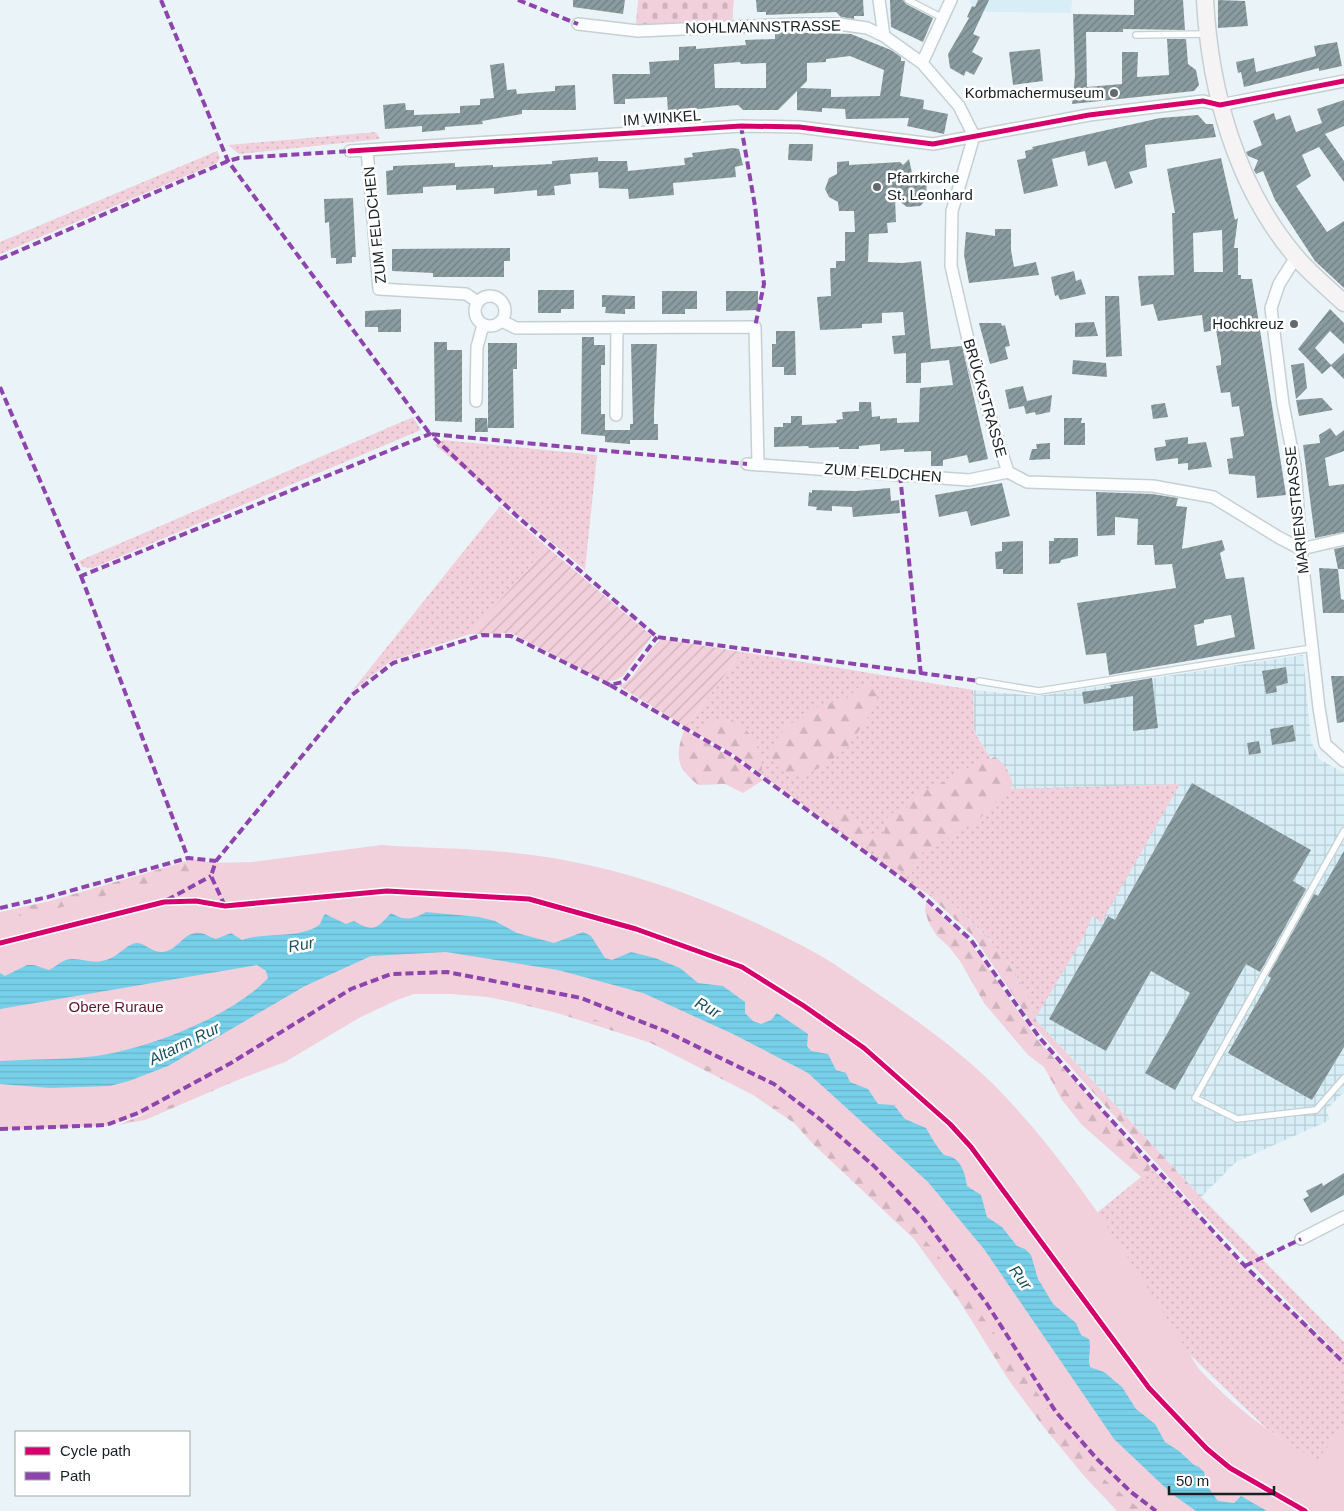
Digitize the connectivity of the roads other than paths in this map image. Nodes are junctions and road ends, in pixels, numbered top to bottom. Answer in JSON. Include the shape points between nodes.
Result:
{"nodes":[{"id":1,"x":879,"y":0,"type":"edge"},
{"id":2,"x":908,"y":0,"type":"edge"},
{"id":3,"x":950,"y":0,"type":"edge"},
{"id":4,"x":1205,"y":0,"type":"edge"},
{"id":5,"x":942,"y":18,"type":"junction"},
{"id":6,"x":578,"y":24,"type":"dead end"},
{"id":7,"x":1207,"y":34,"type":"junction"},
{"id":8,"x":1136,"y":35,"type":"dead end"},
{"id":9,"x":884,"y":36,"type":"junction"},
{"id":10,"x":922,"y":63,"type":"junction"},
{"id":11,"x":1344,"y":81,"type":"edge"},
{"id":12,"x":1220,"y":106,"type":"junction"},
{"id":13,"x":974,"y":136,"type":"junction"},
{"id":14,"x":367,"y":150,"type":"junction"},
{"id":15,"x":350,"y":151,"type":"dead end"},
{"id":16,"x":1296,"y":257,"type":"junction"},
{"id":17,"x":478,"y":302,"type":"junction"},
{"id":18,"x":1344,"y":303,"type":"edge"},
{"id":19,"x":502,"y":321,"type":"junction"},
{"id":20,"x":483,"y":325,"type":"junction"},
{"id":21,"x":618,"y":328,"type":"junction"},
{"id":22,"x":476,"y":401,"type":"dead end"},
{"id":23,"x":616,"y":415,"type":"dead end"},
{"id":24,"x":1008,"y":472,"type":"junction"},
{"id":25,"x":1344,"y":539,"type":"edge"},
{"id":26,"x":1301,"y":549,"type":"junction"},
{"id":27,"x":1312,"y":648,"type":"junction"},
{"id":28,"x":979,"y":681,"type":"dead end"},
{"id":29,"x":1344,"y":760,"type":"edge"},
{"id":30,"x":1344,"y":831,"type":"edge"},
{"id":31,"x":1344,"y":1078,"type":"edge"},
{"id":32,"x":1344,"y":1217,"type":"edge"},
{"id":33,"x":1301,"y":1239,"type":"dead end"}],
"edges":[{"from":1,"to":9,"type":"street"},
{"from":2,"to":5,"type":"lane"},
{"from":3,"to":5,"type":"street"},
{"from":4,"to":7,"type":"main road"},
{"from":5,"to":10,"type":"street"},
{"from":6,"to":9,"type":"street","name":"NOHLMANNSTRASSE","via":[[638,31],[839,24],[867,28]]},
{"from":7,"to":8,"type":"lane"},
{"from":7,"to":12,"type":"main road"},
{"from":9,"to":10,"type":"street","name":"NOHLMANNSTRASSE"},
{"from":10,"to":13,"type":"street","name":"NOHLMANNSTRASSE","via":[[959,106]]},
{"from":11,"to":12,"type":"street"},
{"from":12,"to":13,"type":"street","via":[[1203,101],[1089,115]]},
{"from":12,"to":16,"type":"main road","via":[[1226,130],[1261,207]]},
{"from":13,"to":14,"type":"street","name":"IM WINKEL","via":[[932,144],[799,127],[741,126]]},
{"from":13,"to":24,"type":"street","name":"BRÜCKSTRASSE","via":[[952,211],[951,266],[975,370]]},
{"from":14,"to":15,"type":"street","name":"IM WINKEL"},
{"from":14,"to":17,"type":"street","name":"ZUM FELDCHEN","via":[[379,289],[466,294]]},
{"from":16,"to":18,"type":"main road"},
{"from":16,"to":26,"type":"street","name":"MARIENSTRASSE","via":[[1279,284],[1271,308],[1283,404],[1295,466]]},
{"from":17,"to":19,"type":"street","name":"ZUM FELDCHEN","via":[[492,296],[501,301],[505,311]]},
{"from":17,"to":20,"type":"street","via":[[476,317]]},
{"from":19,"to":20,"type":"street","name":"ZUM FELDCHEN","via":[[493,326]]},
{"from":19,"to":21,"type":"street","name":"ZUM FELDCHEN","via":[[516,328]]},
{"from":20,"to":22,"type":"street","via":[[477,347]]},
{"from":21,"to":23,"type":"street"},
{"from":21,"to":24,"type":"street","name":"ZUM FELDCHEN","via":[[756,327],[752,464],[968,480]]},
{"from":24,"to":26,"type":"street","name":"BRÜCKSTRASSE","via":[[1027,482],[1153,486],[1213,497]]},
{"from":25,"to":26,"type":"street"},
{"from":26,"to":27,"type":"street","name":"MARIENSTRASSE"},
{"from":27,"to":28,"type":"lane","via":[[1039,691]]},
{"from":27,"to":29,"type":"street","name":"MARIENSTRASSE","via":[[1325,744]]},
{"from":30,"to":31,"type":"lane","via":[[1195,1098],[1237,1119],[1316,1110]]},
{"from":32,"to":33,"type":"street"}]}
